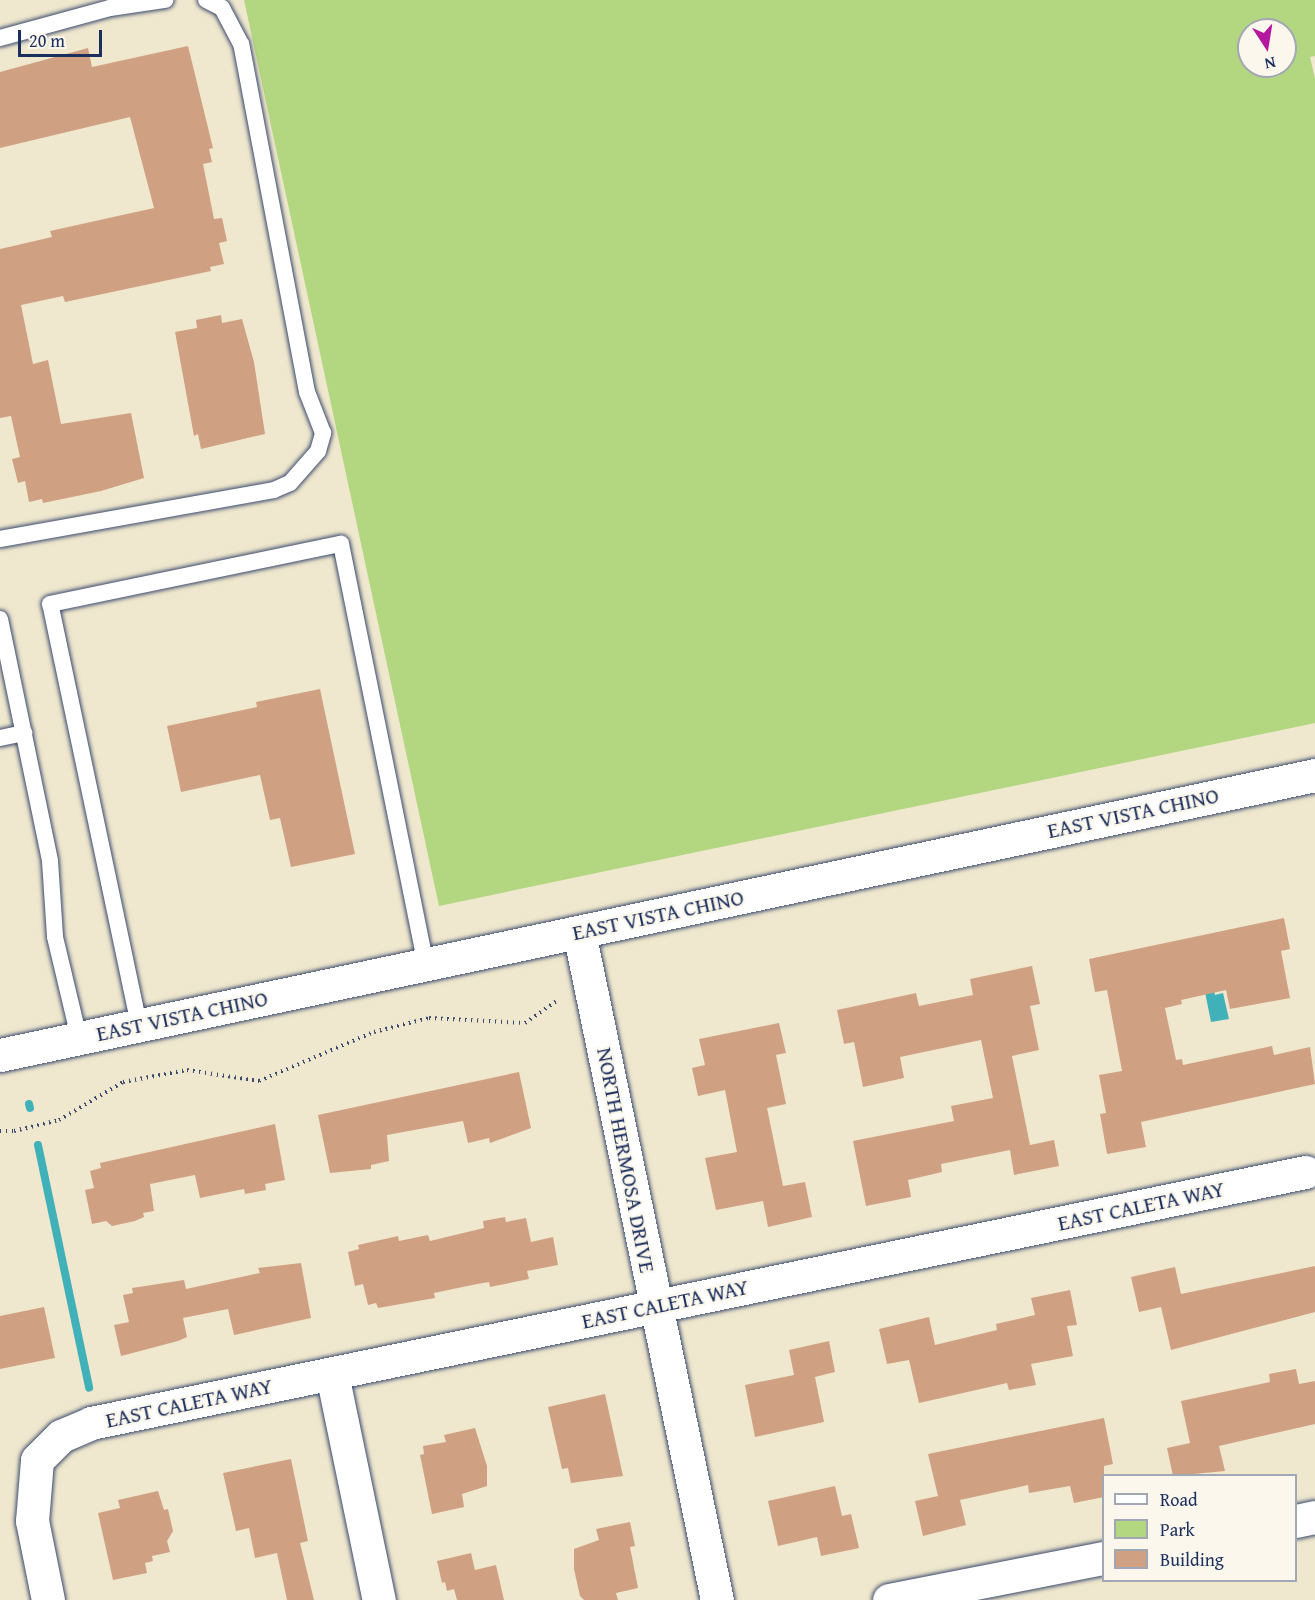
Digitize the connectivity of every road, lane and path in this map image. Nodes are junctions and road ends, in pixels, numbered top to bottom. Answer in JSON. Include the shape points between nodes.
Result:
{"nodes":[{"id":1,"x":165,"y":0,"type":"edge"},
{"id":2,"x":206,"y":0,"type":"edge"},
{"id":3,"x":0,"y":38,"type":"edge"},
{"id":4,"x":0,"y":539,"type":"edge"},
{"id":5,"x":0,"y":619,"type":"edge"},
{"id":6,"x":4,"y":663,"type":"edge"},
{"id":7,"x":24,"y":733,"type":"junction"},
{"id":8,"x":0,"y":738,"type":"edge"},
{"id":9,"x":1315,"y":775,"type":"edge"},
{"id":10,"x":579,"y":932,"type":"junction"},
{"id":11,"x":426,"y":964,"type":"junction"},
{"id":12,"x":558,"y":1000,"type":"dead end"},
{"id":13,"x":139,"y":1025,"type":"junction"},
{"id":14,"x":79,"y":1038,"type":"junction"},
{"id":15,"x":0,"y":1055,"type":"edge"},
{"id":16,"x":0,"y":1131,"type":"edge"},
{"id":17,"x":1305,"y":1172,"type":"dead end"},
{"id":18,"x":655,"y":1306,"type":"junction"},
{"id":19,"x":332,"y":1374,"type":"junction"},
{"id":20,"x":1315,"y":1517,"type":"edge"},
{"id":21,"x":1297,"y":1521,"type":"edge"},
{"id":22,"x":1102,"y":1558,"type":"edge"},
{"id":23,"x":48,"y":1600,"type":"edge"},
{"id":24,"x":379,"y":1600,"type":"edge"},
{"id":25,"x":717,"y":1600,"type":"edge"},
{"id":26,"x":890,"y":1600,"type":"edge"}],
"edges":[{"from":1,"to":3,"type":"lane","via":[[110,8]]},
{"from":2,"to":4,"type":"lane","via":[[222,9],[241,44],[307,392],[323,433],[318,451],[290,483],[274,490]]},
{"from":5,"to":6,"type":"lane"},
{"from":6,"to":7,"type":"lane"},
{"from":7,"to":8,"type":"lane"},
{"from":7,"to":14,"type":"lane","via":[[50,861],[55,937]]},
{"from":9,"to":10,"type":"street","name":"EAST VISTA CHINO"},
{"from":10,"to":11,"type":"street","name":"EAST VISTA CHINO"},
{"from":10,"to":18,"type":"street","name":"NORTH HERMOSA DRIVE"},
{"from":11,"to":13,"type":"street","name":"EAST VISTA CHINO"},
{"from":11,"to":13,"type":"lane","via":[[341,544],[50,604]]},
{"from":12,"to":16,"type":"path","via":[[525,1023],[429,1018],[374,1032],[259,1081],[187,1070],[123,1082],[59,1120]]},
{"from":13,"to":14,"type":"street","name":"EAST VISTA CHINO"},
{"from":14,"to":15,"type":"street","name":"EAST VISTA CHINO"},
{"from":17,"to":18,"type":"street","name":"EAST CALETA WAY"},
{"from":18,"to":19,"type":"street","name":"EAST CALETA WAY"},
{"from":18,"to":25,"type":"street","name":"NORTH HERMOSA DRIVE"},
{"from":19,"to":23,"type":"street","name":"EAST CALETA WAY","via":[[91,1423],[61,1436],[37,1461],[32,1521]]},
{"from":19,"to":24,"type":"street"},
{"from":20,"to":21,"type":"street"},
{"from":22,"to":26,"type":"street"}]}
